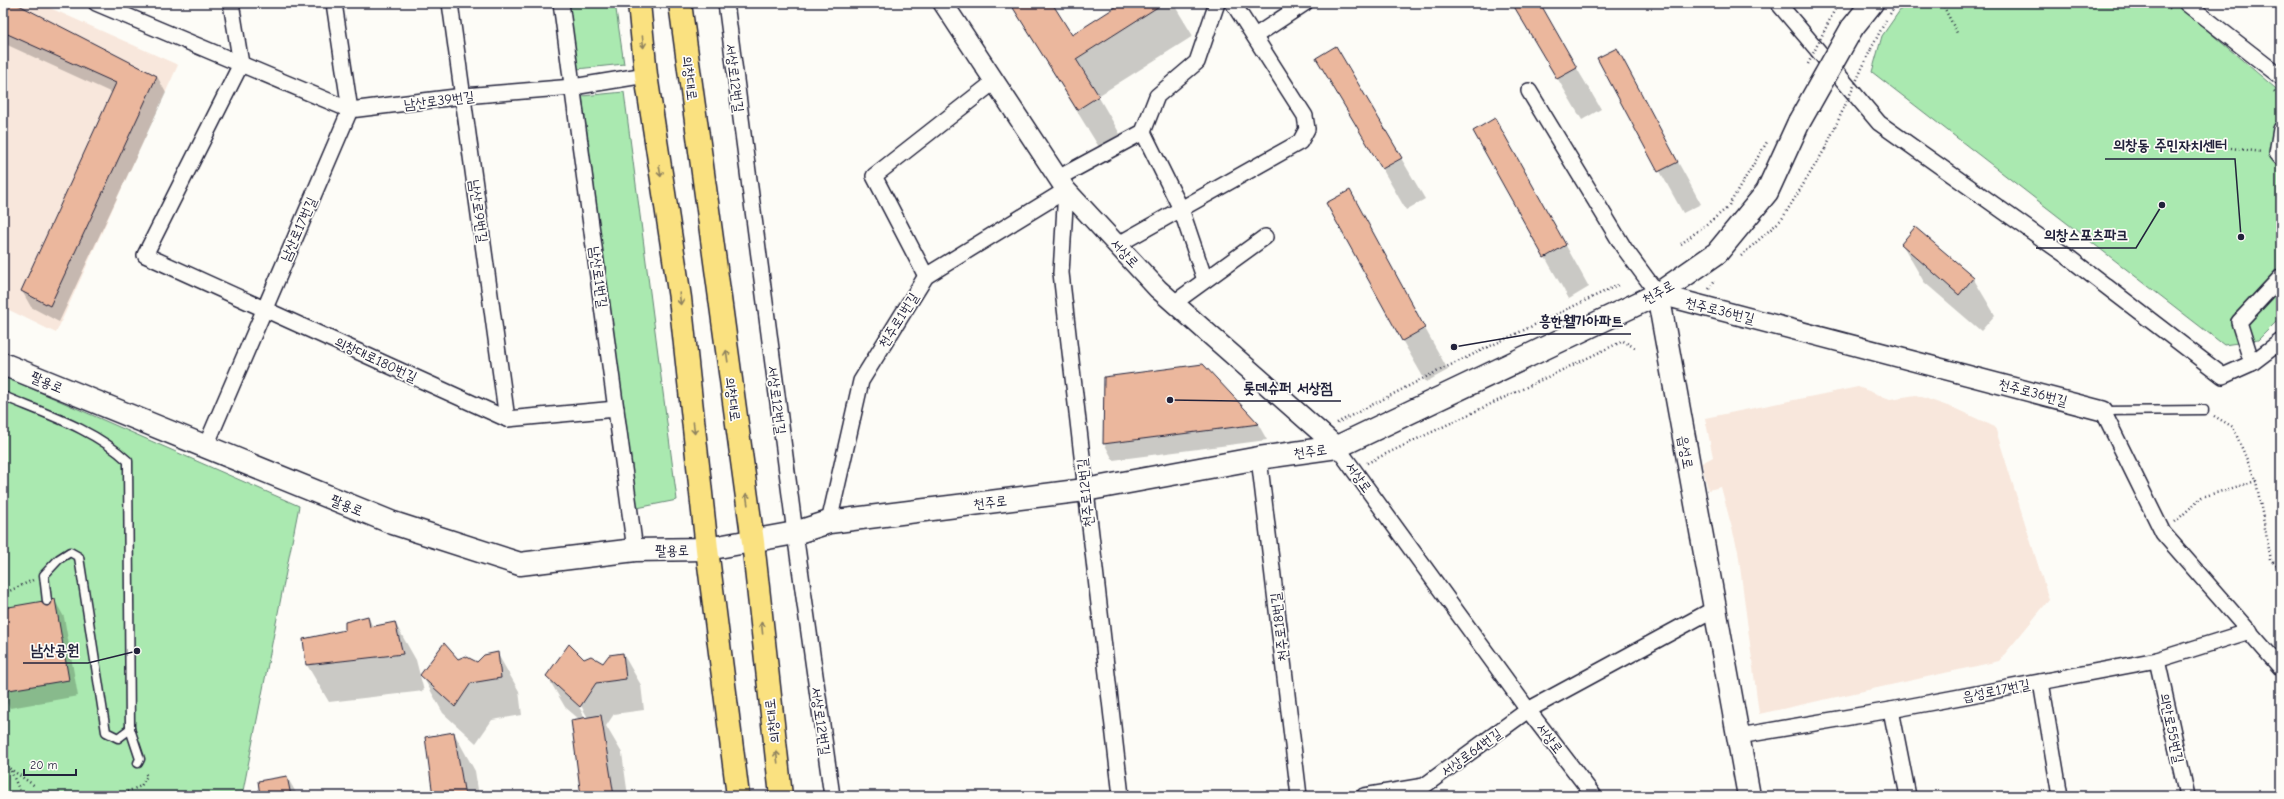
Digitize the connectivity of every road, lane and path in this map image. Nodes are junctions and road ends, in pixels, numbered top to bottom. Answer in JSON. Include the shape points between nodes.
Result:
{"nodes":[{"id":1,"x":96,"y":3,"type":"edge"},
{"id":2,"x":231,"y":3,"type":"edge"},
{"id":3,"x":334,"y":3,"type":"edge"},
{"id":4,"x":450,"y":3,"type":"edge"},
{"id":5,"x":562,"y":3,"type":"edge"},
{"id":6,"x":639,"y":3,"type":"edge"},
{"id":7,"x":680,"y":3,"type":"edge"},
{"id":8,"x":726,"y":3,"type":"edge"},
{"id":9,"x":943,"y":3,"type":"edge"},
{"id":10,"x":1217,"y":3,"type":"edge"},
{"id":11,"x":1233,"y":3,"type":"edge"},
{"id":12,"x":1305,"y":3,"type":"edge"},
{"id":13,"x":1778,"y":3,"type":"edge"},
{"id":14,"x":1838,"y":3,"type":"edge"},
{"id":15,"x":1872,"y":3,"type":"edge"},
{"id":16,"x":1897,"y":3,"type":"edge"},
{"id":17,"x":1942,"y":3,"type":"edge"},
{"id":18,"x":2186,"y":3,"type":"edge"},
{"id":19,"x":1958,"y":35,"type":"dead end"},
{"id":20,"x":1255,"y":36,"type":"junction"},
{"id":21,"x":241,"y":64,"type":"junction"},
{"id":22,"x":1804,"y":71,"type":"dead end"},
{"id":23,"x":646,"y":75,"type":"junction"},
{"id":24,"x":2281,"y":77,"type":"edge"},
{"id":25,"x":995,"y":81,"type":"junction"},
{"id":26,"x":573,"y":87,"type":"junction"},
{"id":27,"x":1529,"y":91,"type":"dead end"},
{"id":28,"x":464,"y":96,"type":"junction"},
{"id":29,"x":350,"y":110,"type":"junction"},
{"id":30,"x":2281,"y":129,"type":"edge"},
{"id":31,"x":1143,"y":132,"type":"junction"},
{"id":32,"x":1767,"y":141,"type":"dead end"},
{"id":33,"x":2231,"y":148,"type":"dead end"},
{"id":34,"x":2279,"y":156,"type":"edge"},
{"id":35,"x":1062,"y":184,"type":"junction"},
{"id":36,"x":1181,"y":209,"type":"junction"},
{"id":37,"x":1265,"y":237,"type":"dead end"},
{"id":38,"x":1681,"y":244,"type":"dead end"},
{"id":39,"x":1117,"y":245,"type":"junction"},
{"id":40,"x":1740,"y":257,"type":"dead end"},
{"id":41,"x":926,"y":276,"type":"junction"},
{"id":42,"x":2281,"y":277,"type":"edge"},
{"id":43,"x":1205,"y":280,"type":"junction"},
{"id":44,"x":1620,"y":284,"type":"dead end"},
{"id":45,"x":1658,"y":294,"type":"junction"},
{"id":46,"x":1174,"y":303,"type":"junction"},
{"id":47,"x":264,"y":308,"type":"junction"},
{"id":48,"x":2281,"y":341,"type":"edge"},
{"id":49,"x":1637,"y":349,"type":"dead end"},
{"id":50,"x":2252,"y":363,"type":"junction"},
{"id":51,"x":3,"y":364,"type":"edge"},
{"id":52,"x":3,"y":396,"type":"edge"},
{"id":53,"x":616,"y":409,"type":"junction"},
{"id":54,"x":2204,"y":410,"type":"joint"},
{"id":55,"x":2103,"y":411,"type":"junction"},
{"id":56,"x":507,"y":419,"type":"junction"},
{"id":57,"x":1320,"y":432,"type":"junction"},
{"id":58,"x":1337,"y":447,"type":"junction"},
{"id":59,"x":205,"y":448,"type":"junction"},
{"id":60,"x":1259,"y":458,"type":"junction"},
{"id":61,"x":1354,"y":470,"type":"junction"},
{"id":62,"x":2256,"y":481,"type":"junction"},
{"id":63,"x":1085,"y":490,"type":"junction"},
{"id":64,"x":829,"y":522,"type":"junction"},
{"id":65,"x":795,"y":533,"type":"junction"},
{"id":66,"x":2163,"y":533,"type":"junction"},
{"id":67,"x":753,"y":542,"type":"junction"},
{"id":68,"x":707,"y":549,"type":"junction"},
{"id":69,"x":635,"y":550,"type":"junction"},
{"id":70,"x":2281,"y":570,"type":"edge"},
{"id":71,"x":44,"y":575,"type":"junction"},
{"id":72,"x":3,"y":594,"type":"edge"},
{"id":73,"x":47,"y":601,"type":"dead end"},
{"id":74,"x":1714,"y":609,"type":"junction"},
{"id":75,"x":2250,"y":631,"type":"junction"},
{"id":76,"x":2157,"y":660,"type":"junction"},
{"id":77,"x":2281,"y":668,"type":"edge"},
{"id":78,"x":2041,"y":682,"type":"junction"},
{"id":79,"x":1528,"y":710,"type":"junction"},
{"id":80,"x":1891,"y":710,"type":"junction"},
{"id":81,"x":130,"y":729,"type":"junction"},
{"id":82,"x":1739,"y":736,"type":"junction"},
{"id":83,"x":139,"y":761,"type":"joint"},
{"id":84,"x":3,"y":764,"type":"edge"},
{"id":85,"x":11,"y":770,"type":"junction"},
{"id":86,"x":35,"y":786,"type":"dead end"},
{"id":87,"x":1425,"y":791,"type":"edge"},
{"id":88,"x":22,"y":796,"type":"edge"},
{"id":89,"x":116,"y":796,"type":"edge"},
{"id":90,"x":738,"y":796,"type":"edge"},
{"id":91,"x":781,"y":796,"type":"edge"},
{"id":92,"x":832,"y":796,"type":"edge"},
{"id":93,"x":1121,"y":796,"type":"edge"},
{"id":94,"x":1299,"y":796,"type":"edge"},
{"id":95,"x":1364,"y":796,"type":"edge"},
{"id":96,"x":1594,"y":796,"type":"edge"},
{"id":97,"x":1749,"y":796,"type":"edge"},
{"id":98,"x":1908,"y":796,"type":"edge"},
{"id":99,"x":2060,"y":796,"type":"edge"},
{"id":100,"x":2187,"y":796,"type":"edge"}],
"edges":[{"from":1,"to":21,"type":"street","name":"남산로39번길"},
{"from":2,"to":21,"type":"street"},
{"from":3,"to":29,"type":"street"},
{"from":4,"to":28,"type":"street","name":"남산로9번길"},
{"from":5,"to":26,"type":"street","name":"남산로1번길"},
{"from":6,"to":23,"type":"main road","one_way":true},
{"from":67,"to":7,"type":"main road","name":"의창대로","one_way":true},
{"from":8,"to":65,"type":"street","name":"서상로12번길"},
{"from":9,"to":25,"type":"street","name":"서상로"},
{"from":10,"to":31,"type":"street","via":[[1197,62],[1157,96]]},
{"from":11,"to":20,"type":"street"},
{"from":12,"to":20,"type":"street"},
{"from":13,"to":50,"type":"street","via":[[1879,123],[2068,257],[2223,376]]},
{"from":14,"to":22,"type":"path","bridge":true},
{"from":15,"to":45,"type":"main road","name":"천주로","bridge":true,"via":[[1852,28],[1799,122],[1768,192],[1717,253]]},
{"from":16,"to":40,"type":"path","bridge":true,"via":[[1871,49],[1825,149],[1782,218]]},
{"from":17,"to":19,"type":"path"},
{"from":18,"to":24,"type":"street"},
{"from":20,"to":36,"type":"street","via":[[1305,116],[1307,129],[1300,142]]},
{"from":21,"to":29,"type":"street","name":"남산로39번길"},
{"from":21,"to":47,"type":"street","name":"의창대로180번길","via":[[145,255]]},
{"from":23,"to":26,"type":"street","name":"남산로39번길"},
{"from":23,"to":68,"type":"main road","one_way":true,"via":[[680,298]]},
{"from":25,"to":35,"type":"street","name":"서상로"},
{"from":25,"to":41,"type":"street","via":[[874,176]]},
{"from":26,"to":28,"type":"street","name":"남산로39번길"},
{"from":26,"to":53,"type":"street","name":"남산로1번길"},
{"from":27,"to":45,"type":"street","via":[[1624,248]]},
{"from":28,"to":29,"type":"street","name":"남산로39번길"},
{"from":28,"to":56,"type":"street","name":"남산로9번길"},
{"from":29,"to":47,"type":"street","name":"남산로17번길"},
{"from":30,"to":34,"type":"street"},
{"from":31,"to":35,"type":"street","name":"천주로1번길"},
{"from":31,"to":36,"type":"street"},
{"from":32,"to":38,"type":"path","via":[[1728,208]]},
{"from":33,"to":34,"type":"path"},
{"from":35,"to":39,"type":"street","name":"서상로"},
{"from":35,"to":41,"type":"street","name":"천주로1번길"},
{"from":35,"to":63,"type":"street","name":"천주로12번길","via":[[1061,273]]},
{"from":36,"to":39,"type":"street"},
{"from":36,"to":43,"type":"street"},
{"from":37,"to":43,"type":"street"},
{"from":39,"to":46,"type":"street","name":"서상로"},
{"from":41,"to":64,"type":"street","name":"천주로1번길","via":[[861,381]]},
{"from":42,"to":50,"type":"street","via":[[2239,322]]},
{"from":43,"to":46,"type":"street"},
{"from":44,"to":57,"type":"path","via":[[1437,371]]},
{"from":45,"to":55,"type":"street","name":"천주로36번길"},
{"from":45,"to":58,"type":"main road","name":"천주로"},
{"from":45,"to":74,"type":"main road","name":"읍성로"},
{"from":46,"to":57,"type":"street","name":"서상로"},
{"from":47,"to":56,"type":"street","name":"의창대로180번길"},
{"from":47,"to":59,"type":"street","name":"남산로17번길"},
{"from":48,"to":50,"type":"street"},
{"from":49,"to":61,"type":"path","via":[[1623,341]]},
{"from":51,"to":59,"type":"main road","name":"팔용로"},
{"from":52,"to":81,"type":"lane","via":[[77,427],[113,447],[128,461]]},
{"from":53,"to":56,"type":"street","name":"의창대로180번길"},
{"from":53,"to":69,"type":"street","name":"남산로1번길"},
{"from":54,"to":55,"type":"lane"},
{"from":54,"to":62,"type":"path","via":[[2233,427]]},
{"from":55,"to":66,"type":"street"},
{"from":57,"to":58,"type":"street","name":"서상로"},
{"from":58,"to":60,"type":"main road","name":"천주로"},
{"from":58,"to":61,"type":"street","name":"서상로"},
{"from":59,"to":69,"type":"main road","name":"팔용로","via":[[393,523],[520,564]]},
{"from":60,"to":63,"type":"main road","name":"천주로"},
{"from":60,"to":94,"type":"street","name":"천주로18번길"},
{"from":61,"to":79,"type":"street","name":"서상로"},
{"from":62,"to":66,"type":"path","via":[[2202,497]]},
{"from":62,"to":70,"type":"path","via":[[2271,560]]},
{"from":63,"to":64,"type":"main road","name":"천주로"},
{"from":63,"to":93,"type":"street","name":"천주로12번길"},
{"from":64,"to":65,"type":"main road","name":"천주로"},
{"from":65,"to":67,"type":"main road","name":"천주로"},
{"from":65,"to":92,"type":"street","name":"서상로12번길"},
{"from":66,"to":75,"type":"street"},
{"from":67,"to":68,"type":"main road","name":"천주로"},
{"from":91,"to":67,"type":"main road","name":"의창대로","one_way":true},
{"from":68,"to":69,"type":"main road","name":"팔용로"},
{"from":68,"to":90,"type":"main road"},
{"from":71,"to":72,"type":"path"},
{"from":71,"to":73,"type":"lane"},
{"from":71,"to":81,"type":"lane","via":[[59,559],[70,552],[79,557],[106,732],[118,738]]},
{"from":74,"to":79,"type":"street"},
{"from":74,"to":82,"type":"main road","name":"읍성로"},
{"from":75,"to":76,"type":"street","name":"읍성로17번길"},
{"from":75,"to":77,"type":"street"},
{"from":76,"to":78,"type":"street","name":"읍성로17번길"},
{"from":76,"to":100,"type":"street","name":"의안로55번길"},
{"from":78,"to":80,"type":"street","name":"읍성로17번길"},
{"from":78,"to":99,"type":"street"},
{"from":79,"to":87,"type":"street","name":"서상로64번길"},
{"from":79,"to":96,"type":"street","name":"서상로"},
{"from":80,"to":82,"type":"street","name":"읍성로17번길"},
{"from":80,"to":98,"type":"street"},
{"from":81,"to":83,"type":"lane"},
{"from":82,"to":97,"type":"main road","name":"읍성로"},
{"from":83,"to":89,"type":"path","via":[[146,776],[142,786]]},
{"from":84,"to":85,"type":"path"},
{"from":85,"to":86,"type":"path"},
{"from":85,"to":88,"type":"path"},
{"from":87,"to":95,"type":"street","name":"서상로64번길"}]}
